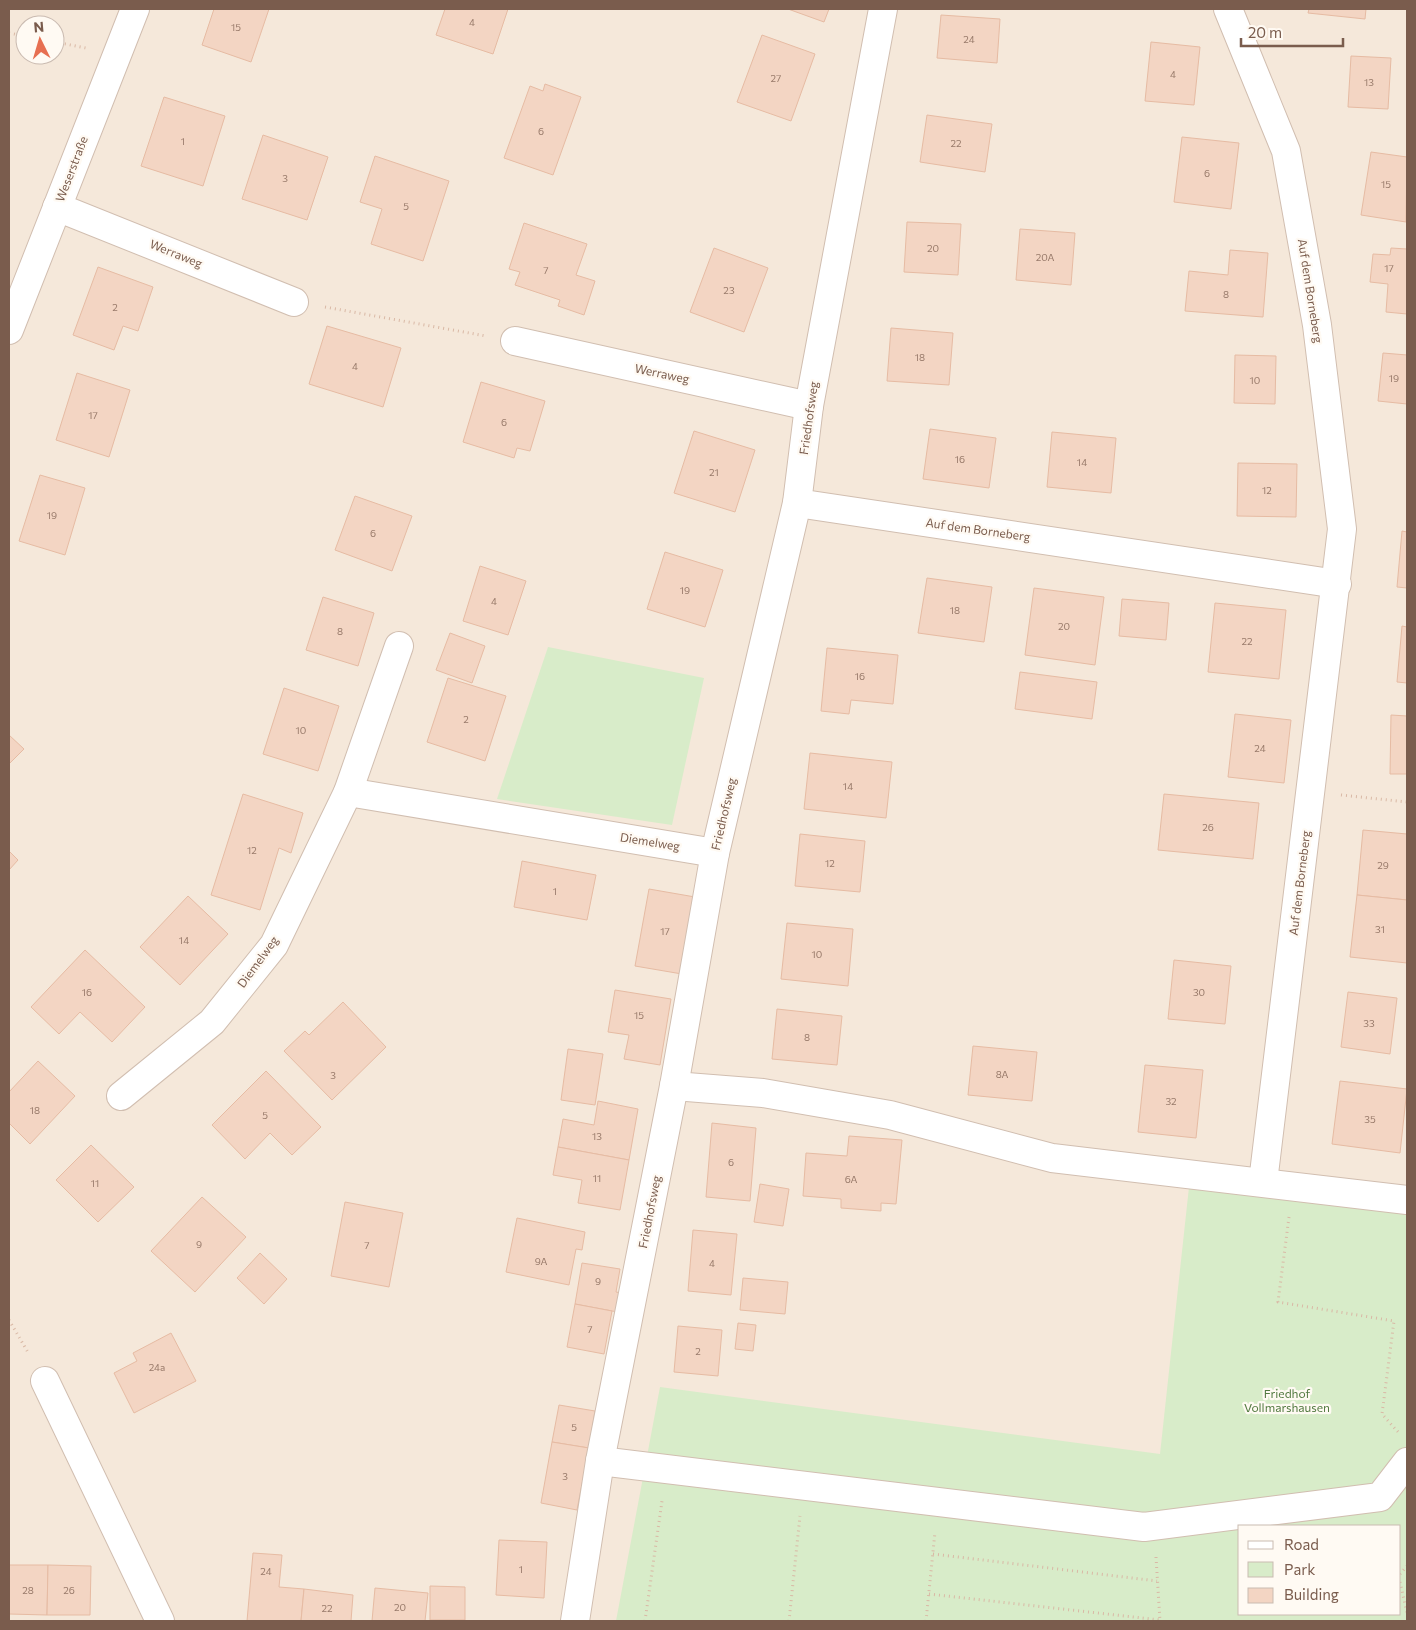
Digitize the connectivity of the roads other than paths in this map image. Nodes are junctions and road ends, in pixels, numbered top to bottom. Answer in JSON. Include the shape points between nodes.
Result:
{"nodes":[{"id":1,"x":135,"y":9,"type":"edge"},
{"id":2,"x":883,"y":9,"type":"edge"},
{"id":3,"x":1228,"y":9,"type":"edge"},
{"id":4,"x":57,"y":207,"type":"junction"},
{"id":5,"x":294,"y":302,"type":"road end"},
{"id":6,"x":9,"y":330,"type":"edge"},
{"id":7,"x":515,"y":341,"type":"road end"},
{"id":8,"x":809,"y":406,"type":"junction"},
{"id":9,"x":797,"y":503,"type":"junction"},
{"id":10,"x":1337,"y":584,"type":"junction"},
{"id":11,"x":399,"y":646,"type":"dead end"},
{"id":12,"x":348,"y":792,"type":"junction"},
{"id":13,"x":715,"y":852,"type":"junction"},
{"id":14,"x":674,"y":1086,"type":"junction"},
{"id":15,"x":121,"y":1096,"type":"dead end"},
{"id":16,"x":1263,"y":1182,"type":"junction"},
{"id":17,"x":1407,"y":1200,"type":"edge"},
{"id":18,"x":45,"y":1381,"type":"road end"},
{"id":19,"x":600,"y":1461,"type":"junction"},
{"id":20,"x":1407,"y":1462,"type":"edge"},
{"id":21,"x":160,"y":1621,"type":"edge"},
{"id":22,"x":575,"y":1621,"type":"edge"}],
"edges":[{"from":1,"to":4,"type":"street","name":"Weserstraße"},
{"from":2,"to":8,"type":"street","name":"Friedhofsweg"},
{"from":3,"to":10,"type":"street","name":"Auf dem Borneberg","via":[[1286,151],[1317,325],[1341,520]]},
{"from":4,"to":5,"type":"street","name":"Werraweg"},
{"from":4,"to":6,"type":"street","name":"Weserstraße"},
{"from":7,"to":8,"type":"street","name":"Werraweg"},
{"from":8,"to":9,"type":"street","name":"Friedhofsweg"},
{"from":9,"to":10,"type":"street","name":"Auf dem Borneberg"},
{"from":9,"to":13,"type":"street","name":"Friedhofsweg"},
{"from":10,"to":16,"type":"street","name":"Auf dem Borneberg"},
{"from":11,"to":12,"type":"street","name":"Diemelweg"},
{"from":12,"to":13,"type":"street","name":"Diemelweg"},
{"from":12,"to":15,"type":"street","name":"Diemelweg","via":[[274,945],[212,1022]]},
{"from":13,"to":14,"type":"street","name":"Friedhofsweg"},
{"from":14,"to":16,"type":"street","via":[[763,1093],[890,1115],[1052,1158]]},
{"from":14,"to":19,"type":"street","name":"Friedhofsweg"},
{"from":16,"to":17,"type":"street"},
{"from":18,"to":21,"type":"street"},
{"from":19,"to":20,"type":"street","via":[[1153,1526],[1380,1497]]},
{"from":19,"to":22,"type":"street","name":"Friedhofsweg"}]}
